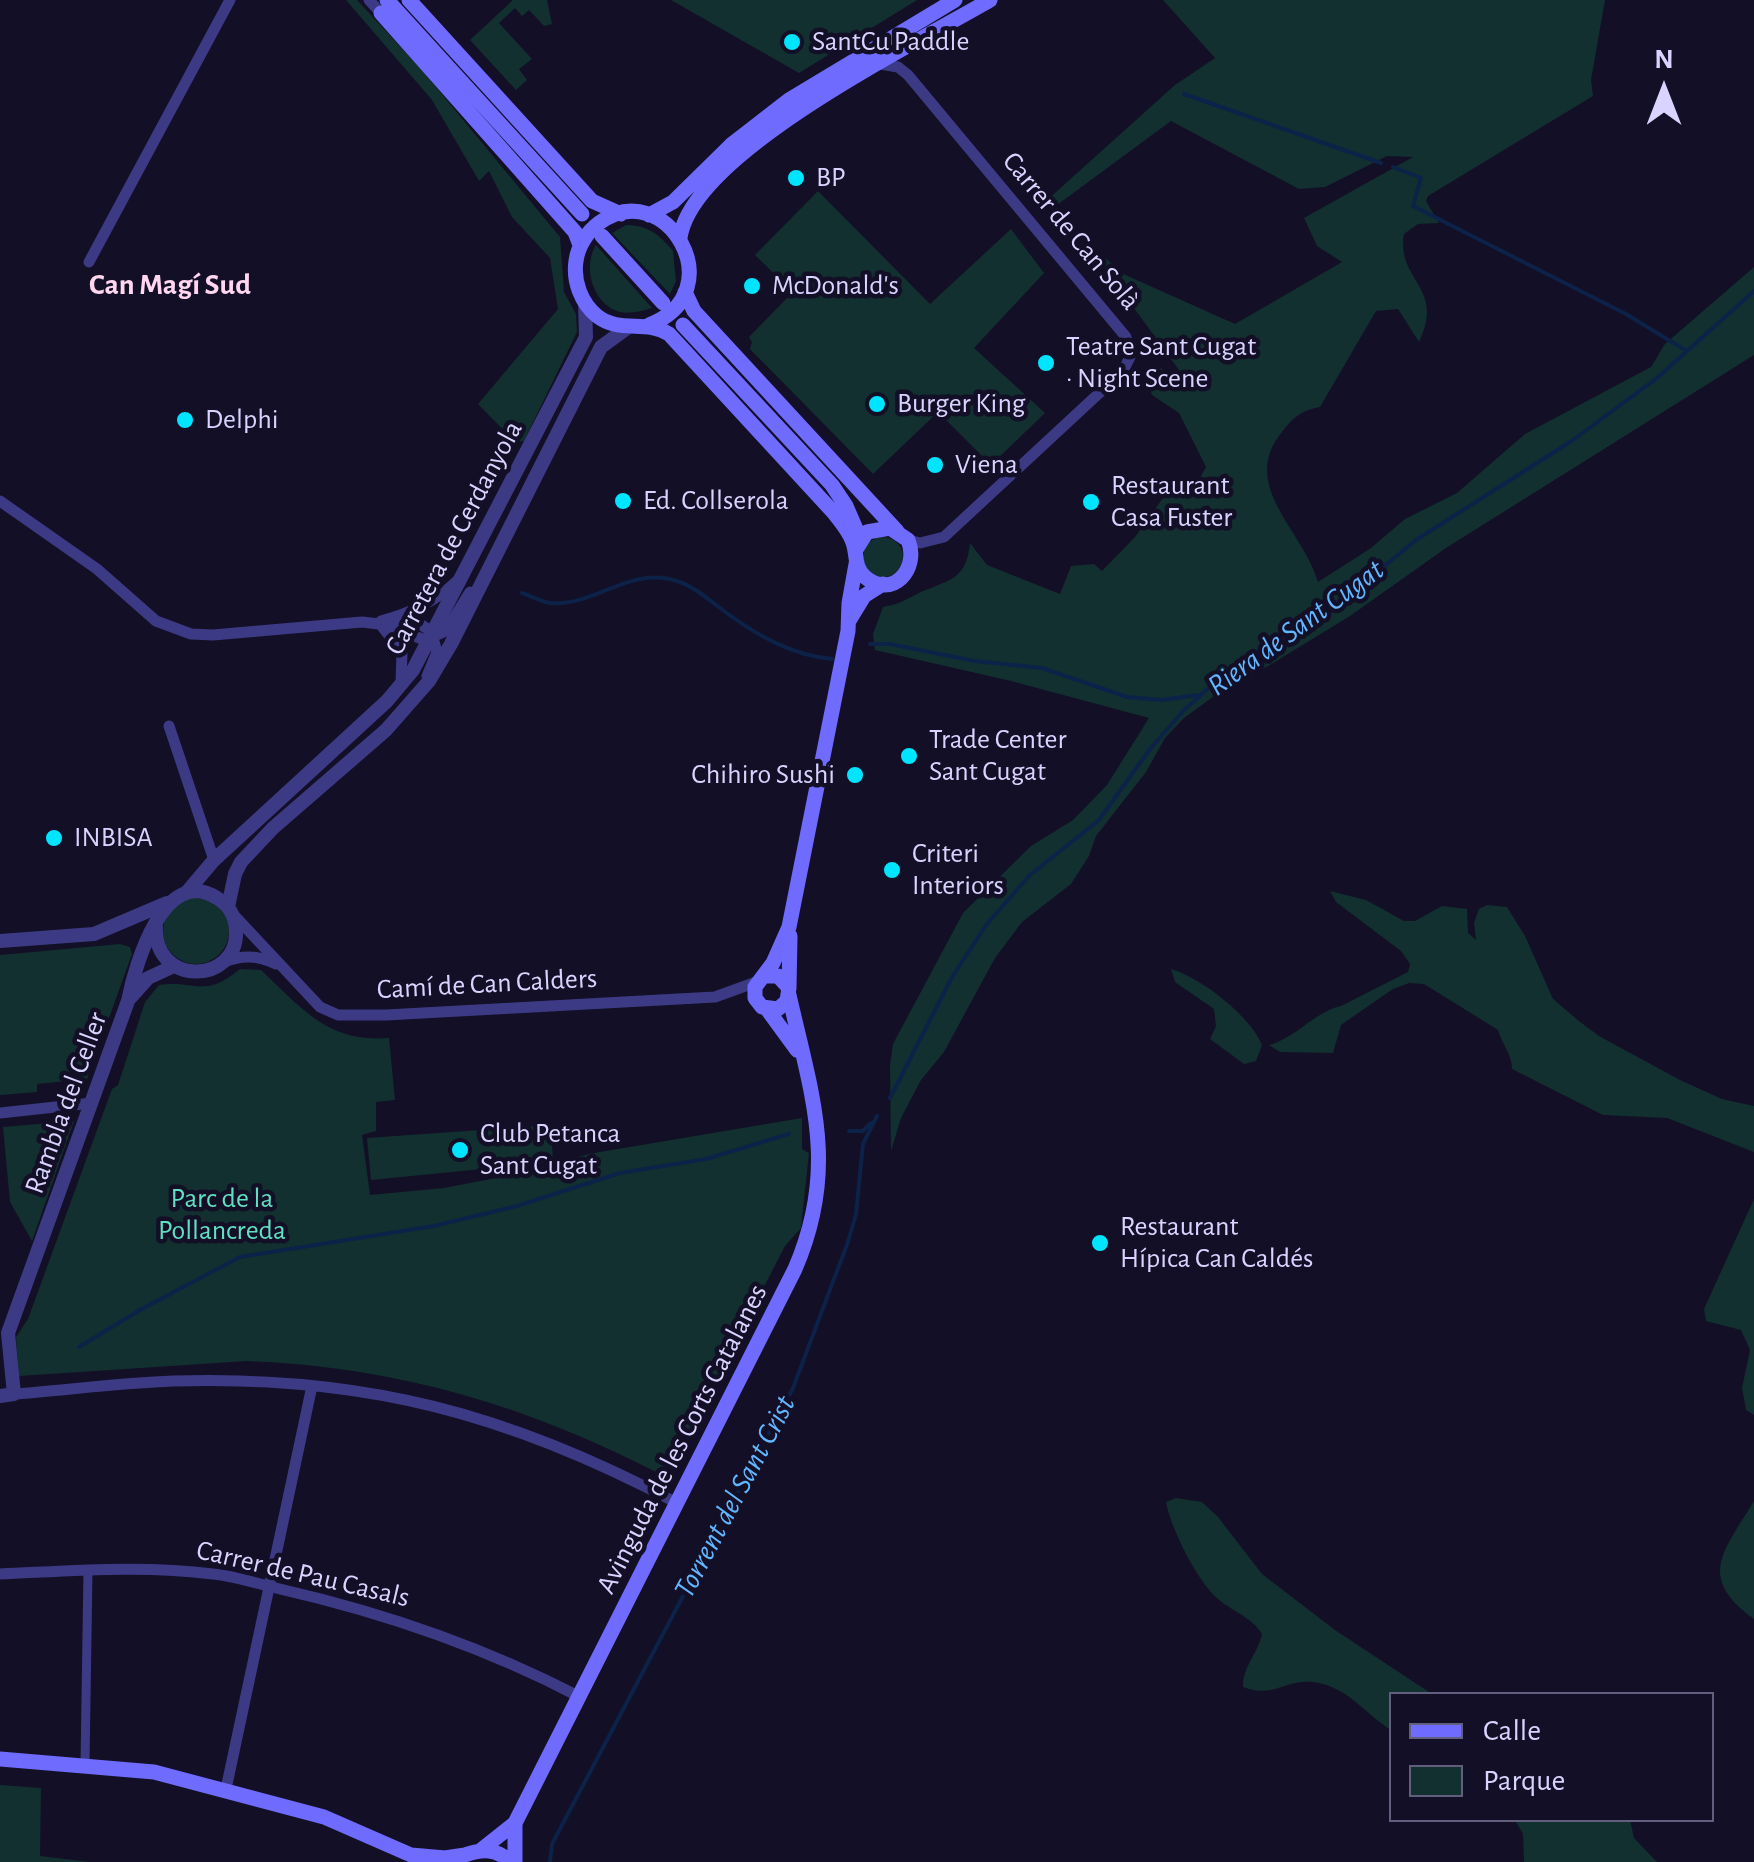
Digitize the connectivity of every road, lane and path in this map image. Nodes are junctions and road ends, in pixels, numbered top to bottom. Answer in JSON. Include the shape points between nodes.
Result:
{"nodes":[{"id":1,"x":230,"y":0,"type":"edge"},
{"id":2,"x":369,"y":0,"type":"edge"},
{"id":3,"x":408,"y":0,"type":"edge"},
{"id":4,"x":955,"y":0,"type":"edge"},
{"id":5,"x":990,"y":0,"type":"edge"},
{"id":6,"x":384,"y":7,"type":"edge"},
{"id":7,"x":880,"y":64,"type":"junction"},
{"id":8,"x":582,"y":214,"type":"dead end"},
{"id":9,"x":621,"y":214,"type":"junction"},
{"id":10,"x":650,"y":215,"type":"junction"},
{"id":11,"x":602,"y":236,"type":"dead end"},
{"id":12,"x":680,"y":238,"type":"junction"},
{"id":13,"x":580,"y":245,"type":"junction"},
{"id":14,"x":89,"y":262,"type":"dead end"},
{"id":15,"x":685,"y":292,"type":"junction"},
{"id":16,"x":663,"y":303,"type":"dead end"},
{"id":17,"x":586,"y":304,"type":"junction"},
{"id":18,"x":649,"y":325,"type":"junction"},
{"id":19,"x":684,"y":325,"type":"dead end"},
{"id":20,"x":626,"y":328,"type":"junction"},
{"id":21,"x":832,"y":485,"type":"junction"},
{"id":22,"x":0,"y":501,"type":"edge"},
{"id":23,"x":897,"y":532,"type":"junction"},
{"id":24,"x":857,"y":552,"type":"junction"},
{"id":25,"x":469,"y":568,"type":"junction"},
{"id":26,"x":484,"y":577,"type":"junction"},
{"id":27,"x":882,"y":584,"type":"junction"},
{"id":28,"x":377,"y":622,"type":"junction"},
{"id":29,"x":849,"y":625,"type":"junction"},
{"id":30,"x":434,"y":636,"type":"junction"},
{"id":31,"x":401,"y":684,"type":"junction"},
{"id":32,"x":422,"y":690,"type":"junction"},
{"id":33,"x":169,"y":726,"type":"dead end"},
{"id":34,"x":214,"y":860,"type":"junction"},
{"id":35,"x":187,"y":892,"type":"junction"},
{"id":36,"x":168,"y":902,"type":"junction"},
{"id":37,"x":230,"y":910,"type":"junction"},
{"id":38,"x":156,"y":923,"type":"junction"},
{"id":39,"x":790,"y":927,"type":"junction"},
{"id":40,"x":0,"y":942,"type":"edge"},
{"id":41,"x":222,"y":962,"type":"junction"},
{"id":42,"x":174,"y":966,"type":"junction"},
{"id":43,"x":281,"y":966,"type":"junction"},
{"id":44,"x":761,"y":979,"type":"junction"},
{"id":45,"x":789,"y":992,"type":"junction"},
{"id":46,"x":715,"y":997,"type":"junction"},
{"id":47,"x":128,"y":1002,"type":"junction"},
{"id":48,"x":764,"y":1008,"type":"junction"},
{"id":49,"x":802,"y":1059,"type":"junction"},
{"id":50,"x":92,"y":1103,"type":"junction"},
{"id":51,"x":0,"y":1113,"type":"edge"},
{"id":52,"x":4,"y":1334,"type":"edge"},
{"id":53,"x":312,"y":1386,"type":"junction"},
{"id":54,"x":7,"y":1395,"type":"edge"},
{"id":55,"x":677,"y":1503,"type":"junction"},
{"id":56,"x":88,"y":1570,"type":"junction"},
{"id":57,"x":0,"y":1574,"type":"edge"},
{"id":58,"x":269,"y":1587,"type":"junction"},
{"id":59,"x":580,"y":1697,"type":"junction"},
{"id":60,"x":0,"y":1757,"type":"edge"},
{"id":61,"x":86,"y":1764,"type":"junction"},
{"id":62,"x":226,"y":1788,"type":"junction"},
{"id":63,"x":515,"y":1823,"type":"junction"},
{"id":64,"x":466,"y":1855,"type":"edge"},
{"id":65,"x":415,"y":1858,"type":"edge"},
{"id":66,"x":514,"y":1862,"type":"edge"}],
"edges":[{"from":1,"to":14,"type":"street"},
{"from":2,"to":6,"type":"street"},
{"from":3,"to":9,"type":"main road","via":[[592,202]]},
{"from":4,"to":10,"type":"main road","via":[[781,106]]},
{"from":5,"to":7,"type":"main road"},
{"from":6,"to":8,"type":"main road"},
{"from":6,"to":13,"type":"main road"},
{"from":7,"to":12,"type":"main road","via":[[747,152],[690,209]]},
{"from":7,"to":23,"type":"street","name":"Carrer de Can Solà","via":[[908,75],[1126,337],[1130,357],[1124,371],[944,537],[920,543]]},
{"from":9,"to":10,"type":"main road"},
{"from":9,"to":13,"type":"main road","via":[[598,224]]},
{"from":10,"to":12,"type":"main road"},
{"from":11,"to":16,"type":"main road"},
{"from":12,"to":15,"type":"main road","via":[[688,260]]},
{"from":13,"to":17,"type":"main road","via":[[575,272]]},
{"from":15,"to":18,"type":"main road","via":[[668,316]]},
{"from":15,"to":23,"type":"main road","via":[[694,311]]},
{"from":17,"to":20,"type":"main road"},
{"from":17,"to":25,"type":"street","name":"Carretera de Cerdanyola","via":[[586,337]]},
{"from":18,"to":20,"type":"main road"},
{"from":18,"to":24,"type":"main road","via":[[668,334],[818,492]]},
{"from":19,"to":21,"type":"main road"},
{"from":20,"to":26,"type":"street","name":"Carretera de Cerdanyola","via":[[601,347]]},
{"from":21,"to":23,"type":"main road"},
{"from":21,"to":24,"type":"main road","via":[[846,506]]},
{"from":22,"to":28,"type":"street","via":[[171,630],[213,635]]},
{"from":23,"to":24,"type":"main road","via":[[872,529]]},
{"from":23,"to":27,"type":"main road","via":[[913,554],[909,569],[896,582]]},
{"from":24,"to":27,"type":"main road","via":[[865,577]]},
{"from":24,"to":29,"type":"main road","name":"Avinguda de les Corts Catalanes"},
{"from":25,"to":28,"type":"street","via":[[440,596]]},
{"from":25,"to":30,"type":"street","name":"Carretera de Cerdanyola"},
{"from":26,"to":30,"type":"street","via":[[454,623]]},
{"from":26,"to":32,"type":"street","name":"Carretera de Cerdanyola"},
{"from":27,"to":29,"type":"main road","via":[[864,596]]},
{"from":28,"to":30,"type":"street","via":[[404,626],[426,640]]},
{"from":28,"to":31,"type":"street","via":[[402,652]]},
{"from":29,"to":39,"type":"main road","name":"Avinguda de les Corts Catalanes"},
{"from":30,"to":31,"type":"street","name":"Carretera de Cerdanyola"},
{"from":30,"to":32,"type":"street","via":[[437,652]]},
{"from":31,"to":34,"type":"street","name":"Carretera de Cerdanyola"},
{"from":32,"to":37,"type":"street","name":"Carretera de Cerdanyola","via":[[253,849],[235,874]]},
{"from":33,"to":34,"type":"street"},
{"from":34,"to":35,"type":"street","name":"Carretera de Cerdanyola"},
{"from":35,"to":36,"type":"street"},
{"from":35,"to":37,"type":"street","via":[[205,892]]},
{"from":36,"to":38,"type":"street"},
{"from":36,"to":40,"type":"street","via":[[94,934]]},
{"from":37,"to":41,"type":"street","via":[[236,939]]},
{"from":37,"to":43,"type":"street","name":"Camí de Can Calders"},
{"from":38,"to":42,"type":"street","via":[[158,948]]},
{"from":38,"to":47,"type":"street","name":"Rambla del Celler"},
{"from":39,"to":44,"type":"main road","name":"Avinguda de les Corts Catalanes"},
{"from":39,"to":45,"type":"main road","name":"Avinguda de les Corts Catalanes"},
{"from":41,"to":42,"type":"street","via":[[199,972]]},
{"from":41,"to":43,"type":"street","via":[[259,956]]},
{"from":42,"to":47,"type":"street","name":"Rambla del Celler","via":[[148,978]]},
{"from":43,"to":46,"type":"street","name":"Camí de Can Calders","via":[[320,1007],[338,1015]]},
{"from":44,"to":45,"type":"main road","via":[[778,976]]},
{"from":44,"to":46,"type":"street","name":"Camí de Can Calders"},
{"from":44,"to":48,"type":"main road","via":[[754,993]]},
{"from":45,"to":48,"type":"main road","via":[[784,1006]]},
{"from":45,"to":49,"type":"main road","name":"Avinguda de les Corts Catalanes"},
{"from":46,"to":48,"type":"street","name":"Camí de Can Calders"},
{"from":47,"to":50,"type":"street","name":"Rambla del Celler"},
{"from":48,"to":49,"type":"main road","name":"Avinguda de les Corts Catalanes"},
{"from":49,"to":55,"type":"main road","name":"Avinguda de les Corts Catalanes","via":[[819,1125],[819,1185],[810,1231]]},
{"from":50,"to":51,"type":"street"},
{"from":50,"to":52,"type":"street","name":"Rambla del Celler"},
{"from":52,"to":54,"type":"street","name":"Rambla del Celler"},
{"from":53,"to":54,"type":"street","via":[[173,1381]]},
{"from":53,"to":55,"type":"street","via":[[441,1406],[506,1426]]},
{"from":53,"to":58,"type":"street"},
{"from":55,"to":59,"type":"main road","name":"Avinguda de les Corts Catalanes"},
{"from":56,"to":57,"type":"street","name":"Carrer de Pau Casals"},
{"from":56,"to":58,"type":"street","name":"Carrer de Pau Casals","via":[[216,1574]]},
{"from":56,"to":61,"type":"street"},
{"from":58,"to":59,"type":"street","name":"Carrer de Pau Casals","via":[[428,1629]]},
{"from":58,"to":62,"type":"street"},
{"from":59,"to":63,"type":"main road","name":"Avinguda de les Corts Catalanes"},
{"from":60,"to":61,"type":"main road"},
{"from":61,"to":62,"type":"main road"},
{"from":62,"to":65,"type":"main road","via":[[324,1817]]},
{"from":63,"to":64,"type":"main road","name":"Avinguda de les Corts Catalanes"},
{"from":63,"to":66,"type":"main road","name":"Avinguda de les Corts Catalanes"},
{"from":64,"to":65,"type":"main road"},
{"from":64,"to":66,"type":"main road","via":[[500,1854]]}]}
